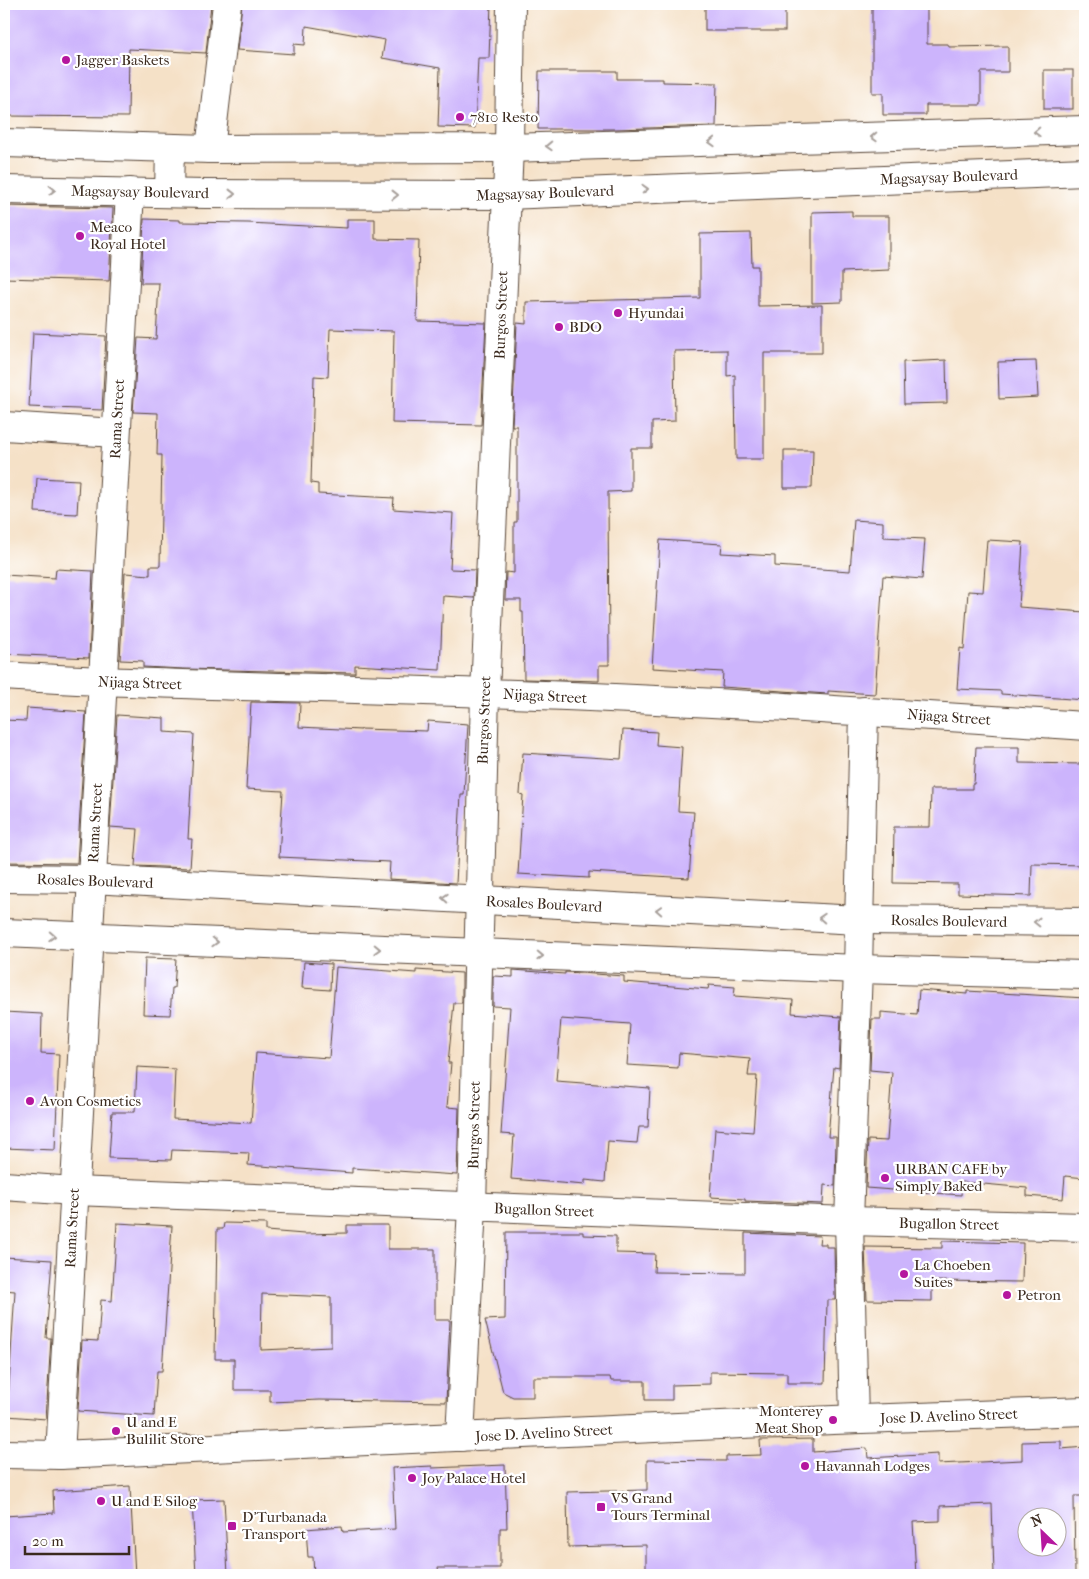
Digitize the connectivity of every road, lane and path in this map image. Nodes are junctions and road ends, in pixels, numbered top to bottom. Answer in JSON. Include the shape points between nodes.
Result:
{"nodes":[{"id":1,"x":227,"y":4,"type":"edge"},
{"id":2,"x":511,"y":4,"type":"edge"},
{"id":3,"x":1085,"y":130,"type":"edge"},
{"id":4,"x":968,"y":134,"type":"junction"},
{"id":5,"x":4,"y":143,"type":"edge"},
{"id":6,"x":170,"y":148,"type":"junction"},
{"id":7,"x":509,"y":148,"type":"junction"},
{"id":8,"x":210,"y":149,"type":"junction"},
{"id":9,"x":1085,"y":172,"type":"edge"},
{"id":10,"x":969,"y":177,"type":"junction"},
{"id":11,"x":4,"y":190,"type":"edge"},
{"id":12,"x":130,"y":192,"type":"junction"},
{"id":13,"x":169,"y":193,"type":"junction"},
{"id":14,"x":506,"y":195,"type":"junction"},
{"id":15,"x":4,"y":426,"type":"edge"},
{"id":16,"x":116,"y":433,"type":"junction"},
{"id":17,"x":4,"y":676,"type":"edge"},
{"id":18,"x":102,"y":682,"type":"junction"},
{"id":19,"x":485,"y":693,"type":"junction"},
{"id":20,"x":864,"y":711,"type":"junction"},
{"id":21,"x":1085,"y":726,"type":"edge"},
{"id":22,"x":4,"y":878,"type":"edge"},
{"id":23,"x":92,"y":879,"type":"junction"},
{"id":24,"x":479,"y":900,"type":"junction"},
{"id":25,"x":858,"y":920,"type":"junction"},
{"id":26,"x":1085,"y":922,"type":"edge"},
{"id":27,"x":4,"y":933,"type":"edge"},
{"id":28,"x":88,"y":937,"type":"junction"},
{"id":29,"x":478,"y":953,"type":"junction"},
{"id":30,"x":858,"y":968,"type":"junction"},
{"id":31,"x":1085,"y":975,"type":"edge"},
{"id":32,"x":4,"y":1186,"type":"edge"},
{"id":33,"x":74,"y":1191,"type":"junction"},
{"id":34,"x":472,"y":1207,"type":"junction"},
{"id":35,"x":849,"y":1221,"type":"junction"},
{"id":36,"x":1085,"y":1227,"type":"edge"},
{"id":37,"x":1085,"y":1411,"type":"edge"},
{"id":38,"x":854,"y":1419,"type":"junction"},
{"id":39,"x":460,"y":1437,"type":"junction"},
{"id":40,"x":4,"y":1454,"type":"edge"},
{"id":41,"x":60,"y":1455,"type":"junction"}],
"edges":[{"from":1,"to":8,"type":"street"},
{"from":2,"to":7,"type":"street","name":"Burgos Street"},
{"from":3,"to":4,"type":"street","one_way":true},
{"from":4,"to":7,"type":"street","one_way":true},
{"from":4,"to":10,"type":"street"},
{"from":5,"to":6,"type":"street"},
{"from":6,"to":8,"type":"street"},
{"from":6,"to":13,"type":"street"},
{"from":7,"to":8,"type":"street"},
{"from":7,"to":14,"type":"street","name":"Burgos Street"},
{"from":9,"to":10,"type":"street","name":"Magsaysay Boulevard"},
{"from":14,"to":10,"type":"street","name":"Magsaysay Boulevard","one_way":true},
{"from":11,"to":12,"type":"street","name":"Magsaysay Boulevard","one_way":true},
{"from":12,"to":13,"type":"street","name":"Magsaysay Boulevard"},
{"from":12,"to":16,"type":"street","name":"Rama Street"},
{"from":13,"to":14,"type":"street","name":"Magsaysay Boulevard","one_way":true},
{"from":14,"to":19,"type":"street","name":"Burgos Street"},
{"from":15,"to":16,"type":"street"},
{"from":16,"to":18,"type":"street","name":"Rama Street"},
{"from":17,"to":18,"type":"street","name":"Nijaga Street"},
{"from":18,"to":19,"type":"street","name":"Nijaga Street"},
{"from":18,"to":23,"type":"street","name":"Rama Street"},
{"from":19,"to":20,"type":"street","name":"Nijaga Street"},
{"from":19,"to":24,"type":"street","name":"Burgos Street"},
{"from":20,"to":21,"type":"street","name":"Nijaga Street"},
{"from":20,"to":25,"type":"street"},
{"from":22,"to":23,"type":"street","name":"Rosales Boulevard"},
{"from":24,"to":23,"type":"street","name":"Rosales Boulevard","one_way":true},
{"from":23,"to":28,"type":"street","name":"Rama Street"},
{"from":25,"to":24,"type":"street","name":"Rosales Boulevard","one_way":true},
{"from":24,"to":29,"type":"street","name":"Burgos Street"},
{"from":26,"to":25,"type":"street","name":"Rosales Boulevard","one_way":true},
{"from":25,"to":30,"type":"street"},
{"from":27,"to":28,"type":"street","one_way":true},
{"from":28,"to":29,"type":"street","one_way":true},
{"from":28,"to":33,"type":"street","name":"Rama Street"},
{"from":29,"to":30,"type":"street","one_way":true},
{"from":29,"to":34,"type":"street","name":"Burgos Street"},
{"from":30,"to":31,"type":"street"},
{"from":30,"to":35,"type":"street"},
{"from":32,"to":33,"type":"street","name":"Bugallon Street"},
{"from":33,"to":34,"type":"street","name":"Bugallon Street"},
{"from":33,"to":41,"type":"street","name":"Rama Street"},
{"from":34,"to":35,"type":"street","name":"Bugallon Street"},
{"from":34,"to":39,"type":"street","name":"Burgos Street"},
{"from":35,"to":36,"type":"street","name":"Bugallon Street"},
{"from":35,"to":38,"type":"street"},
{"from":37,"to":38,"type":"street","name":"Jose D. Avelino Street"},
{"from":38,"to":39,"type":"street","name":"Jose D. Avelino Street"},
{"from":39,"to":41,"type":"street","name":"Jose D. Avelino Street"},
{"from":40,"to":41,"type":"street","name":"Jose D. Avelino Street"}]}
